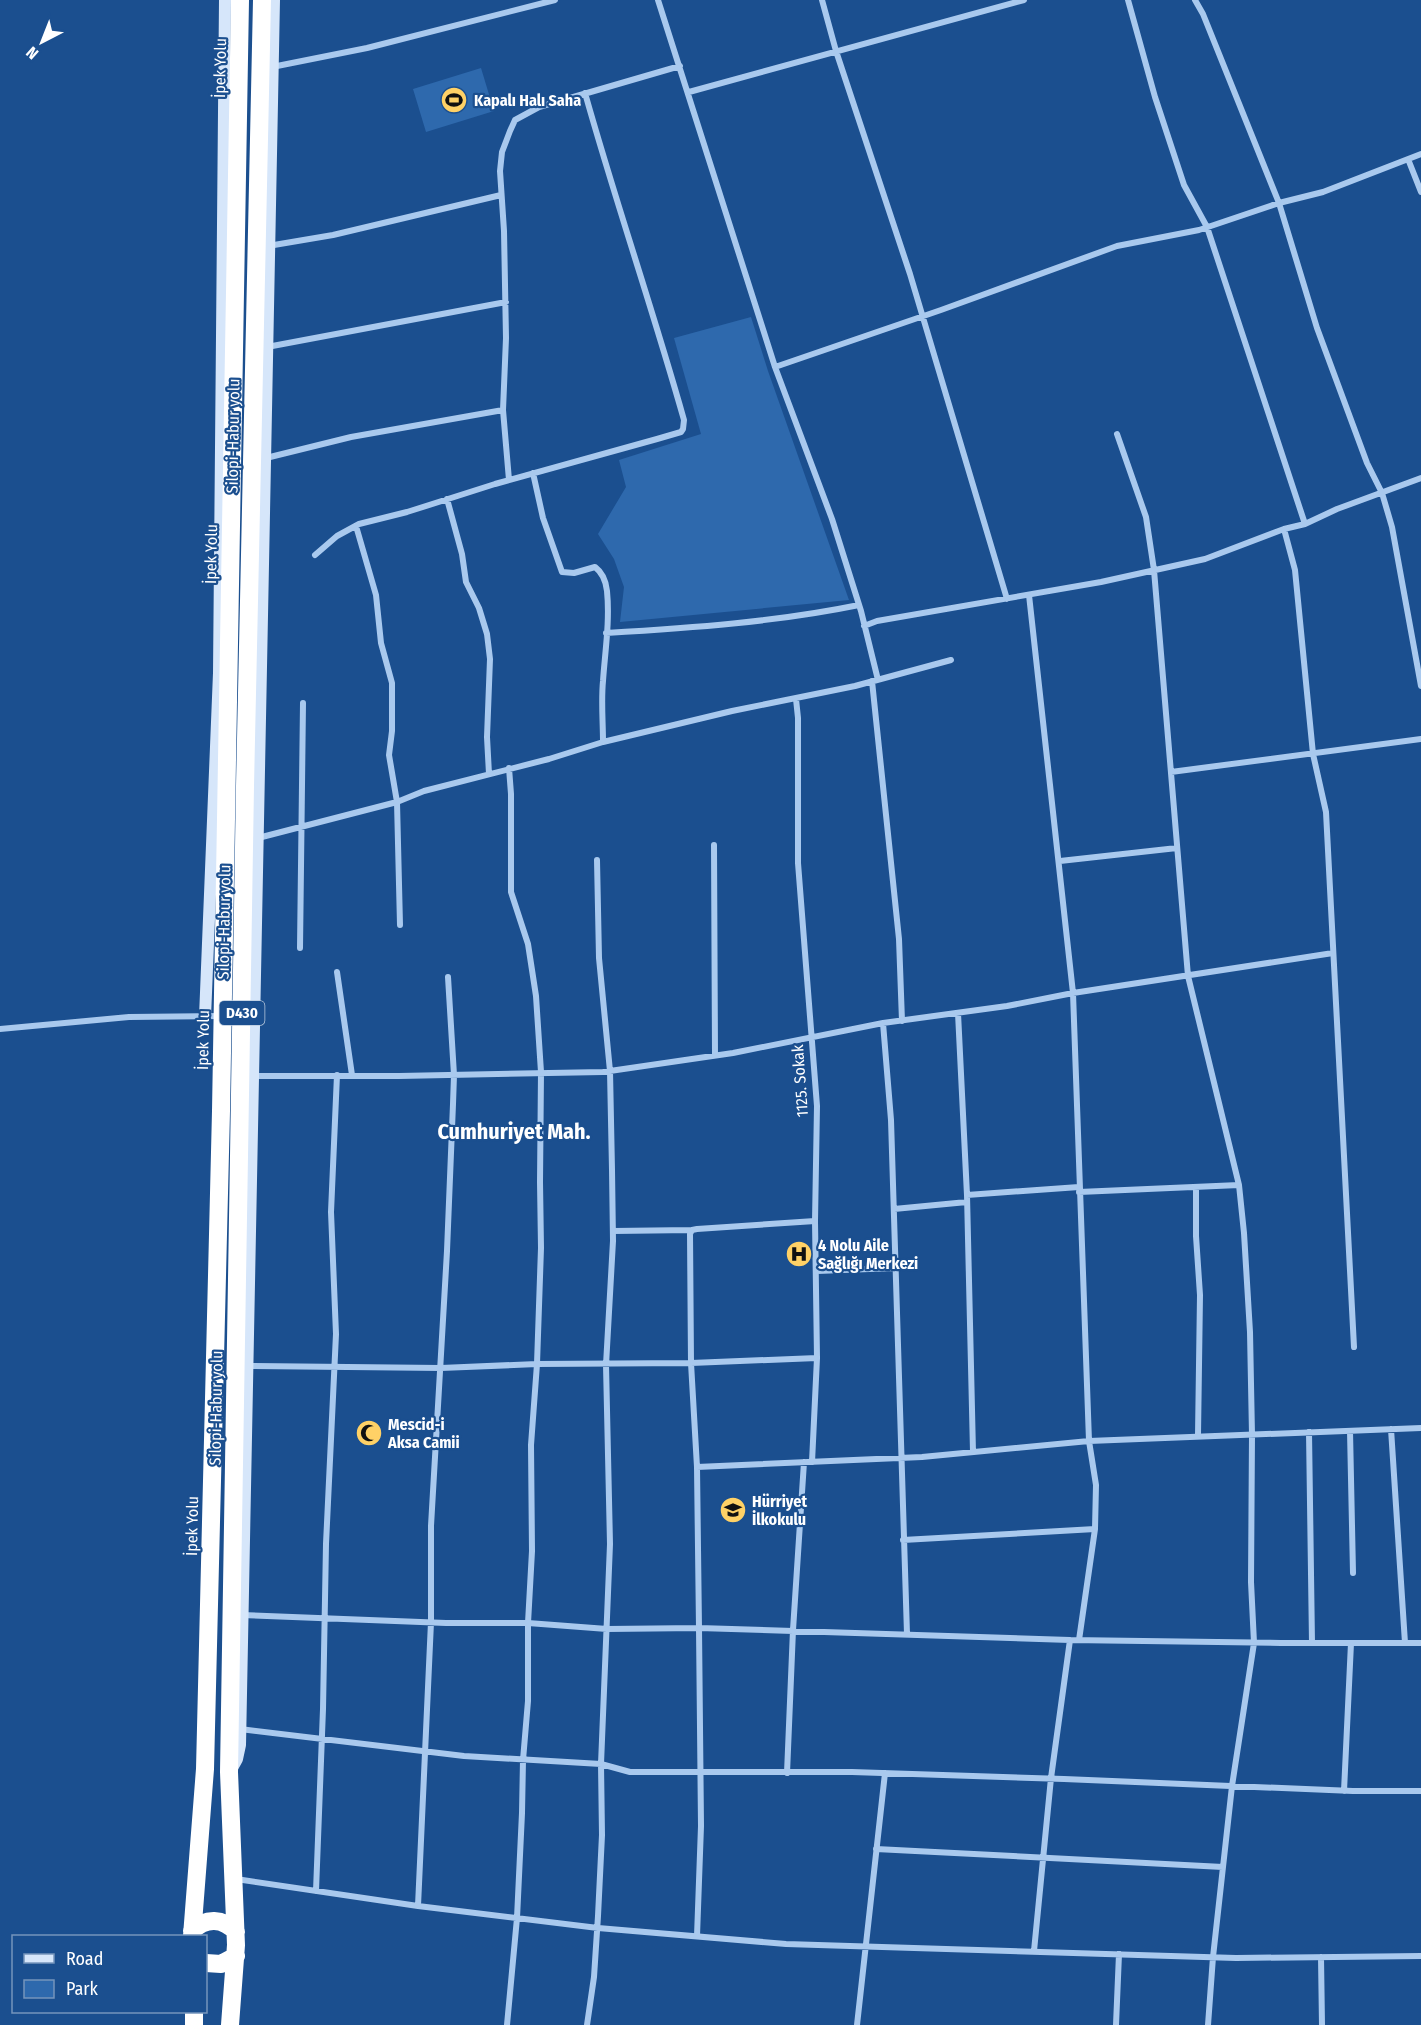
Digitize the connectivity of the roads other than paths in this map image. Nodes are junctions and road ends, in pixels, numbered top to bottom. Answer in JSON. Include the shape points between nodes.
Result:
{"nodes":[{"id":1,"x":225,"y":0,"type":"edge"},
{"id":2,"x":240,"y":0,"type":"edge"},
{"id":3,"x":262,"y":0,"type":"edge"},
{"id":4,"x":273,"y":0,"type":"edge"},
{"id":5,"x":555,"y":0,"type":"edge"},
{"id":6,"x":658,"y":0,"type":"edge"},
{"id":7,"x":822,"y":0,"type":"edge"},
{"id":8,"x":1024,"y":0,"type":"edge"},
{"id":9,"x":1128,"y":0,"type":"edge"},
{"id":10,"x":1195,"y":0,"type":"edge"},
{"id":11,"x":836,"y":51,"type":"junction"},
{"id":12,"x":681,"y":66,"type":"junction"},
{"id":13,"x":272,"y":67,"type":"junction"},
{"id":14,"x":689,"y":92,"type":"junction"},
{"id":15,"x":585,"y":93,"type":"junction"},
{"id":16,"x":1421,"y":154,"type":"edge"},
{"id":17,"x":1408,"y":159,"type":"junction"},
{"id":18,"x":1421,"y":192,"type":"edge"},
{"id":19,"x":501,"y":195,"type":"junction"},
{"id":20,"x":1279,"y":202,"type":"junction"},
{"id":21,"x":1207,"y":227,"type":"junction"},
{"id":22,"x":268,"y":246,"type":"junction"},
{"id":23,"x":506,"y":302,"type":"junction"},
{"id":24,"x":922,"y":316,"type":"junction"},
{"id":25,"x":266,"y":347,"type":"junction"},
{"id":26,"x":776,"y":367,"type":"junction"},
{"id":27,"x":503,"y":410,"type":"junction"},
{"id":28,"x":1117,"y":434,"type":"dead end"},
{"id":29,"x":266,"y":458,"type":"junction"},
{"id":30,"x":533,"y":473,"type":"junction"},
{"id":31,"x":1421,"y":478,"type":"edge"},
{"id":32,"x":509,"y":480,"type":"junction"},
{"id":33,"x":1382,"y":493,"type":"junction"},
{"id":34,"x":447,"y":499,"type":"junction"},
{"id":35,"x":1305,"y":524,"type":"junction"},
{"id":36,"x":356,"y":526,"type":"junction"},
{"id":37,"x":1284,"y":530,"type":"junction"},
{"id":38,"x":315,"y":555,"type":"dead end"},
{"id":39,"x":1154,"y":570,"type":"junction"},
{"id":40,"x":1029,"y":595,"type":"junction"},
{"id":41,"x":1007,"y":599,"type":"junction"},
{"id":42,"x":858,"y":605,"type":"junction"},
{"id":43,"x":864,"y":626,"type":"junction"},
{"id":44,"x":606,"y":633,"type":"junction"},
{"id":45,"x":951,"y":660,"type":"dead end"},
{"id":46,"x":875,"y":680,"type":"junction"},
{"id":47,"x":1421,"y":686,"type":"edge"},
{"id":48,"x":796,"y":699,"type":"junction"},
{"id":49,"x":303,"y":703,"type":"dead end"},
{"id":50,"x":1421,"y":739,"type":"edge"},
{"id":51,"x":603,"y":742,"type":"junction"},
{"id":52,"x":1313,"y":754,"type":"junction"},
{"id":53,"x":509,"y":768,"type":"junction"},
{"id":54,"x":1171,"y":772,"type":"junction"},
{"id":55,"x":489,"y":774,"type":"junction"},
{"id":56,"x":397,"y":802,"type":"junction"},
{"id":57,"x":300,"y":827,"type":"junction"},
{"id":58,"x":256,"y":838,"type":"junction"},
{"id":59,"x":714,"y":845,"type":"dead end"},
{"id":60,"x":1177,"y":848,"type":"junction"},
{"id":61,"x":597,"y":861,"type":"dead end"},
{"id":62,"x":1059,"y":861,"type":"junction"},
{"id":63,"x":400,"y":925,"type":"dead end"},
{"id":64,"x":300,"y":948,"type":"dead end"},
{"id":65,"x":1333,"y":953,"type":"junction"},
{"id":66,"x":337,"y":972,"type":"dead end"},
{"id":67,"x":1188,"y":976,"type":"junction"},
{"id":68,"x":448,"y":977,"type":"dead end"},
{"id":69,"x":1073,"y":993,"type":"junction"},
{"id":70,"x":958,"y":1013,"type":"junction"},
{"id":71,"x":214,"y":1016,"type":"junction"},
{"id":72,"x":902,"y":1021,"type":"junction"},
{"id":73,"x":883,"y":1023,"type":"junction"},
{"id":74,"x":0,"y":1029,"type":"edge"},
{"id":75,"x":811,"y":1036,"type":"junction"},
{"id":76,"x":715,"y":1055,"type":"junction"},
{"id":77,"x":610,"y":1071,"type":"junction"},
{"id":78,"x":542,"y":1072,"type":"junction"},
{"id":79,"x":338,"y":1075,"type":"junction"},
{"id":80,"x":454,"y":1075,"type":"junction"},
{"id":81,"x":252,"y":1076,"type":"junction"},
{"id":82,"x":352,"y":1076,"type":"junction"},
{"id":83,"x":1239,"y":1185,"type":"junction"},
{"id":84,"x":1196,"y":1187,"type":"junction"},
{"id":85,"x":1079,"y":1190,"type":"junction"},
{"id":86,"x":967,"y":1199,"type":"junction"},
{"id":87,"x":894,"y":1209,"type":"junction"},
{"id":88,"x":219,"y":1214,"type":"junction"},
{"id":89,"x":238,"y":1214,"type":"junction"},
{"id":90,"x":815,"y":1221,"type":"junction"},
{"id":91,"x":692,"y":1230,"type":"junction"},
{"id":92,"x":613,"y":1232,"type":"junction"},
{"id":93,"x":896,"y":1268,"type":"junction"},
{"id":94,"x":817,"y":1272,"type":"junction"},
{"id":95,"x":1354,"y":1347,"type":"dead end"},
{"id":96,"x":817,"y":1358,"type":"junction"},
{"id":97,"x":692,"y":1363,"type":"junction"},
{"id":98,"x":537,"y":1364,"type":"junction"},
{"id":99,"x":606,"y":1365,"type":"junction"},
{"id":100,"x":247,"y":1366,"type":"junction"},
{"id":101,"x":334,"y":1367,"type":"junction"},
{"id":102,"x":441,"y":1368,"type":"junction"},
{"id":103,"x":1421,"y":1428,"type":"edge"},
{"id":104,"x":1391,"y":1429,"type":"junction"},
{"id":105,"x":1350,"y":1431,"type":"junction"},
{"id":106,"x":1309,"y":1432,"type":"junction"},
{"id":107,"x":1198,"y":1435,"type":"junction"},
{"id":108,"x":1252,"y":1435,"type":"junction"},
{"id":109,"x":1089,"y":1441,"type":"junction"},
{"id":110,"x":973,"y":1452,"type":"junction"},
{"id":111,"x":900,"y":1458,"type":"junction"},
{"id":112,"x":804,"y":1462,"type":"junction"},
{"id":113,"x":812,"y":1462,"type":"junction"},
{"id":114,"x":697,"y":1467,"type":"junction"},
{"id":115,"x":1095,"y":1529,"type":"junction"},
{"id":116,"x":903,"y":1540,"type":"junction"},
{"id":117,"x":1353,"y":1573,"type":"dead end"},
{"id":118,"x":241,"y":1615,"type":"junction"},
{"id":119,"x":325,"y":1617,"type":"junction"},
{"id":120,"x":431,"y":1622,"type":"junction"},
{"id":121,"x":528,"y":1623,"type":"junction"},
{"id":122,"x":699,"y":1628,"type":"junction"},
{"id":123,"x":607,"y":1629,"type":"junction"},
{"id":124,"x":793,"y":1630,"type":"junction"},
{"id":125,"x":907,"y":1634,"type":"junction"},
{"id":126,"x":1070,"y":1640,"type":"junction"},
{"id":127,"x":1079,"y":1640,"type":"junction"},
{"id":128,"x":1254,"y":1643,"type":"junction"},
{"id":129,"x":1312,"y":1643,"type":"junction"},
{"id":130,"x":1351,"y":1643,"type":"junction"},
{"id":131,"x":1405,"y":1643,"type":"junction"},
{"id":132,"x":1421,"y":1643,"type":"edge"},
{"id":133,"x":235,"y":1728,"type":"junction"},
{"id":134,"x":321,"y":1740,"type":"junction"},
{"id":135,"x":425,"y":1751,"type":"junction"},
{"id":136,"x":523,"y":1760,"type":"junction"},
{"id":137,"x":601,"y":1764,"type":"junction"},
{"id":138,"x":701,"y":1773,"type":"junction"},
{"id":139,"x":787,"y":1773,"type":"junction"},
{"id":140,"x":885,"y":1773,"type":"junction"},
{"id":141,"x":1051,"y":1778,"type":"junction"},
{"id":142,"x":1232,"y":1786,"type":"junction"},
{"id":143,"x":1344,"y":1791,"type":"junction"},
{"id":144,"x":1421,"y":1791,"type":"edge"},
{"id":145,"x":876,"y":1849,"type":"junction"},
{"id":146,"x":1043,"y":1858,"type":"junction"},
{"id":147,"x":1223,"y":1867,"type":"junction"},
{"id":148,"x":232,"y":1878,"type":"junction"},
{"id":149,"x":316,"y":1891,"type":"junction"},
{"id":150,"x":418,"y":1906,"type":"junction"},
{"id":151,"x":517,"y":1918,"type":"junction"},
{"id":152,"x":597,"y":1928,"type":"junction"},
{"id":153,"x":236,"y":1932,"type":"junction"},
{"id":154,"x":192,"y":1934,"type":"edge"},
{"id":155,"x":697,"y":1936,"type":"junction"},
{"id":156,"x":864,"y":1946,"type":"junction"},
{"id":157,"x":1034,"y":1951,"type":"junction"},
{"id":158,"x":1119,"y":1954,"type":"junction"},
{"id":159,"x":236,"y":1956,"type":"junction"},
{"id":160,"x":1421,"y":1956,"type":"edge"},
{"id":161,"x":1213,"y":1957,"type":"junction"},
{"id":162,"x":1321,"y":1957,"type":"junction"},
{"id":163,"x":207,"y":1963,"type":"edge"},
{"id":164,"x":230,"y":2025,"type":"edge"},
{"id":165,"x":507,"y":2025,"type":"edge"},
{"id":166,"x":587,"y":2025,"type":"edge"},
{"id":167,"x":856,"y":2025,"type":"edge"},
{"id":168,"x":1116,"y":2025,"type":"edge"},
{"id":169,"x":1208,"y":2025,"type":"edge"},
{"id":170,"x":1322,"y":2025,"type":"edge"}],
"edges":[{"from":1,"to":71,"type":"street"},
{"from":2,"to":71,"type":"highway","name":"İpek Yolu","number":"D430"},
{"from":3,"to":89,"type":"highway","name":"Silopi-Habur yolu","number":"D430"},
{"from":4,"to":13,"type":"street"},
{"from":5,"to":13,"type":"street","via":[[367,48]]},
{"from":6,"to":12,"type":"street"},
{"from":7,"to":11,"type":"street"},
{"from":8,"to":11,"type":"street"},
{"from":9,"to":21,"type":"street","via":[[1184,185]]},
{"from":10,"to":20,"type":"street"},
{"from":11,"to":14,"type":"street"},
{"from":11,"to":24,"type":"street"},
{"from":12,"to":14,"type":"street"},
{"from":12,"to":15,"type":"street"},
{"from":13,"to":22,"type":"street"},
{"from":14,"to":26,"type":"street"},
{"from":15,"to":19,"type":"street","via":[[539,107],[515,120],[502,152]]},
{"from":15,"to":30,"type":"street","via":[[684,425],[681,432]]},
{"from":16,"to":17,"type":"street"},
{"from":17,"to":18,"type":"street"},
{"from":17,"to":20,"type":"street","via":[[1323,192]]},
{"from":19,"to":22,"type":"street","via":[[333,235]]},
{"from":19,"to":23,"type":"street"},
{"from":20,"to":21,"type":"street"},
{"from":20,"to":33,"type":"street","via":[[1317,328]]},
{"from":21,"to":24,"type":"street","via":[[1117,246]]},
{"from":21,"to":35,"type":"street"},
{"from":22,"to":25,"type":"street"},
{"from":23,"to":25,"type":"street"},
{"from":23,"to":27,"type":"street"},
{"from":24,"to":26,"type":"street"},
{"from":24,"to":41,"type":"street"},
{"from":25,"to":29,"type":"street"},
{"from":26,"to":42,"type":"street","via":[[832,519]]},
{"from":27,"to":29,"type":"street","via":[[351,437]]},
{"from":27,"to":32,"type":"street"},
{"from":28,"to":39,"type":"street","via":[[1146,517]]},
{"from":29,"to":58,"type":"street"},
{"from":30,"to":32,"type":"street"},
{"from":30,"to":44,"type":"street","via":[[543,518],[562,572],[595,567],[604,578]]},
{"from":31,"to":33,"type":"street"},
{"from":32,"to":34,"type":"street"},
{"from":33,"to":35,"type":"street"},
{"from":33,"to":47,"type":"street","via":[[1392,527]]},
{"from":34,"to":36,"type":"street"},
{"from":34,"to":55,"type":"street","via":[[466,582],[487,634]]},
{"from":35,"to":37,"type":"street"},
{"from":36,"to":38,"type":"street"},
{"from":36,"to":56,"type":"street","via":[[376,595],[381,643],[392,683],[389,755]]},
{"from":37,"to":39,"type":"street","via":[[1204,559]]},
{"from":37,"to":52,"type":"street","via":[[1295,570]]},
{"from":39,"to":40,"type":"street"},
{"from":39,"to":54,"type":"street"},
{"from":40,"to":41,"type":"street"},
{"from":40,"to":62,"type":"street"},
{"from":41,"to":43,"type":"street"},
{"from":42,"to":43,"type":"street"},
{"from":42,"to":44,"type":"street","via":[[694,628]]},
{"from":43,"to":46,"type":"street"},
{"from":44,"to":51,"type":"street"},
{"from":45,"to":46,"type":"street"},
{"from":46,"to":48,"type":"street"},
{"from":46,"to":72,"type":"street","via":[[899,939]]},
{"from":48,"to":51,"type":"street"},
{"from":48,"to":75,"type":"street","name":"1125. Sokak","via":[[798,863]]},
{"from":49,"to":57,"type":"street"},
{"from":50,"to":52,"type":"street"},
{"from":51,"to":53,"type":"street"},
{"from":52,"to":54,"type":"street"},
{"from":52,"to":65,"type":"street","via":[[1326,812]]},
{"from":53,"to":55,"type":"street"},
{"from":53,"to":78,"type":"street","via":[[511,892],[528,944]]},
{"from":54,"to":60,"type":"street"},
{"from":55,"to":56,"type":"street"},
{"from":56,"to":57,"type":"street"},
{"from":56,"to":63,"type":"street"},
{"from":57,"to":58,"type":"street"},
{"from":57,"to":64,"type":"street"},
{"from":58,"to":81,"type":"street"},
{"from":59,"to":76,"type":"street"},
{"from":60,"to":62,"type":"street"},
{"from":60,"to":67,"type":"street"},
{"from":61,"to":77,"type":"street","via":[[599,958]]},
{"from":62,"to":69,"type":"street"},
{"from":65,"to":67,"type":"street"},
{"from":65,"to":95,"type":"street"},
{"from":66,"to":82,"type":"street"},
{"from":67,"to":69,"type":"street"},
{"from":67,"to":83,"type":"street"},
{"from":68,"to":80,"type":"street"},
{"from":69,"to":70,"type":"street"},
{"from":69,"to":85,"type":"street"},
{"from":70,"to":72,"type":"street"},
{"from":70,"to":86,"type":"street"},
{"from":71,"to":74,"type":"street","via":[[129,1017]]},
{"from":71,"to":88,"type":"highway","name":"İpek Yolu","number":"D430"},
{"from":72,"to":73,"type":"street"},
{"from":73,"to":75,"type":"street"},
{"from":73,"to":87,"type":"street"},
{"from":75,"to":76,"type":"street"},
{"from":75,"to":90,"type":"street","name":"1125. Sokak","via":[[817,1106]]},
{"from":76,"to":77,"type":"street"},
{"from":77,"to":78,"type":"street"},
{"from":77,"to":92,"type":"street"},
{"from":78,"to":80,"type":"street"},
{"from":78,"to":98,"type":"street"},
{"from":79,"to":81,"type":"street"},
{"from":79,"to":82,"type":"street"},
{"from":79,"to":101,"type":"street","via":[[331,1212]]},
{"from":80,"to":82,"type":"street"},
{"from":80,"to":102,"type":"street"},
{"from":81,"to":100,"type":"street"},
{"from":83,"to":84,"type":"street"},
{"from":83,"to":108,"type":"street","via":[[1250,1332]]},
{"from":84,"to":85,"type":"street"},
{"from":84,"to":107,"type":"street","via":[[1200,1295]]},
{"from":85,"to":86,"type":"street"},
{"from":85,"to":109,"type":"street"},
{"from":86,"to":87,"type":"street"},
{"from":86,"to":110,"type":"street"},
{"from":87,"to":93,"type":"street"},
{"from":88,"to":89,"type":"highway"},
{"from":88,"to":154,"type":"highway","name":"İpek Yolu","number":"D430","via":[[205,1769]]},
{"from":89,"to":133,"type":"highway","name":"Silopi-Habur yolu","number":"D430"},
{"from":90,"to":91,"type":"street"},
{"from":90,"to":94,"type":"street","name":"1125. Sokak"},
{"from":91,"to":92,"type":"street"},
{"from":91,"to":97,"type":"street"},
{"from":92,"to":99,"type":"street"},
{"from":93,"to":94,"type":"street"},
{"from":93,"to":111,"type":"street"},
{"from":94,"to":96,"type":"street","name":"1125. Sokak"},
{"from":96,"to":97,"type":"street"},
{"from":96,"to":113,"type":"street","name":"1125. Sokak"},
{"from":97,"to":99,"type":"street"},
{"from":97,"to":114,"type":"street"},
{"from":98,"to":99,"type":"street"},
{"from":98,"to":102,"type":"street"},
{"from":98,"to":121,"type":"street","via":[[531,1444]]},
{"from":99,"to":123,"type":"street","via":[[610,1544]]},
{"from":100,"to":101,"type":"street"},
{"from":100,"to":118,"type":"street"},
{"from":101,"to":102,"type":"street"},
{"from":101,"to":119,"type":"street"},
{"from":102,"to":120,"type":"street","via":[[431,1526]]},
{"from":103,"to":104,"type":"street"},
{"from":104,"to":105,"type":"street"},
{"from":104,"to":131,"type":"street"},
{"from":105,"to":106,"type":"street"},
{"from":105,"to":117,"type":"street"},
{"from":106,"to":108,"type":"street"},
{"from":106,"to":129,"type":"street"},
{"from":107,"to":108,"type":"street"},
{"from":107,"to":109,"type":"street"},
{"from":108,"to":128,"type":"street"},
{"from":109,"to":110,"type":"street"},
{"from":109,"to":115,"type":"street","via":[[1096,1485]]},
{"from":110,"to":111,"type":"street"},
{"from":111,"to":113,"type":"street"},
{"from":111,"to":116,"type":"street"},
{"from":112,"to":113,"type":"street"},
{"from":112,"to":114,"type":"street"},
{"from":112,"to":124,"type":"street"},
{"from":114,"to":122,"type":"street"},
{"from":115,"to":116,"type":"street"},
{"from":115,"to":127,"type":"street"},
{"from":116,"to":125,"type":"street"},
{"from":118,"to":119,"type":"street"},
{"from":118,"to":133,"type":"street"},
{"from":119,"to":120,"type":"street"},
{"from":119,"to":134,"type":"street"},
{"from":120,"to":121,"type":"street"},
{"from":120,"to":135,"type":"street"},
{"from":121,"to":123,"type":"street"},
{"from":121,"to":136,"type":"street"},
{"from":122,"to":123,"type":"street"},
{"from":122,"to":124,"type":"street"},
{"from":122,"to":138,"type":"street"},
{"from":123,"to":137,"type":"street"},
{"from":124,"to":125,"type":"street"},
{"from":124,"to":139,"type":"street"},
{"from":125,"to":126,"type":"street"},
{"from":126,"to":127,"type":"street"},
{"from":126,"to":141,"type":"street"},
{"from":127,"to":128,"type":"street"},
{"from":128,"to":129,"type":"street"},
{"from":128,"to":142,"type":"street"},
{"from":129,"to":130,"type":"street"},
{"from":130,"to":131,"type":"street"},
{"from":130,"to":143,"type":"street"},
{"from":131,"to":132,"type":"street"},
{"from":133,"to":134,"type":"street"},
{"from":133,"to":148,"type":"highway","name":"Silopi-Habur yolu","number":"D430","via":[[229,1772]]},
{"from":134,"to":135,"type":"street"},
{"from":134,"to":149,"type":"street"},
{"from":135,"to":136,"type":"street"},
{"from":135,"to":150,"type":"street"},
{"from":136,"to":137,"type":"street"},
{"from":136,"to":151,"type":"street"},
{"from":137,"to":138,"type":"street","via":[[630,1772]]},
{"from":137,"to":152,"type":"street"},
{"from":138,"to":139,"type":"street"},
{"from":138,"to":155,"type":"street"},
{"from":139,"to":140,"type":"street"},
{"from":140,"to":141,"type":"street"},
{"from":140,"to":145,"type":"street"},
{"from":141,"to":142,"type":"street"},
{"from":141,"to":146,"type":"street"},
{"from":142,"to":143,"type":"street"},
{"from":142,"to":147,"type":"street"},
{"from":143,"to":144,"type":"street"},
{"from":145,"to":146,"type":"street"},
{"from":145,"to":156,"type":"street"},
{"from":146,"to":147,"type":"street"},
{"from":146,"to":157,"type":"street"},
{"from":147,"to":161,"type":"street"},
{"from":148,"to":149,"type":"street"},
{"from":148,"to":153,"type":"highway","name":"Silopi-Habur yolu","number":"D430"},
{"from":149,"to":150,"type":"street"},
{"from":150,"to":151,"type":"street"},
{"from":151,"to":152,"type":"street"},
{"from":151,"to":165,"type":"street"},
{"from":152,"to":155,"type":"street"},
{"from":152,"to":166,"type":"street"},
{"from":153,"to":154,"type":"highway","via":[[214,1920],[202,1923]]},
{"from":153,"to":159,"type":"highway","name":"Silopi-Habur yolu","number":"D430"},
{"from":155,"to":156,"type":"street"},
{"from":156,"to":157,"type":"street"},
{"from":156,"to":167,"type":"street"},
{"from":157,"to":158,"type":"street"},
{"from":158,"to":161,"type":"street"},
{"from":158,"to":168,"type":"street"},
{"from":159,"to":163,"type":"highway","via":[[221,1964]]},
{"from":159,"to":164,"type":"highway","name":"Silopi-Habur yolu","number":"D430"},
{"from":160,"to":162,"type":"street"},
{"from":161,"to":162,"type":"street"},
{"from":161,"to":169,"type":"street"},
{"from":162,"to":170,"type":"street"}]}
